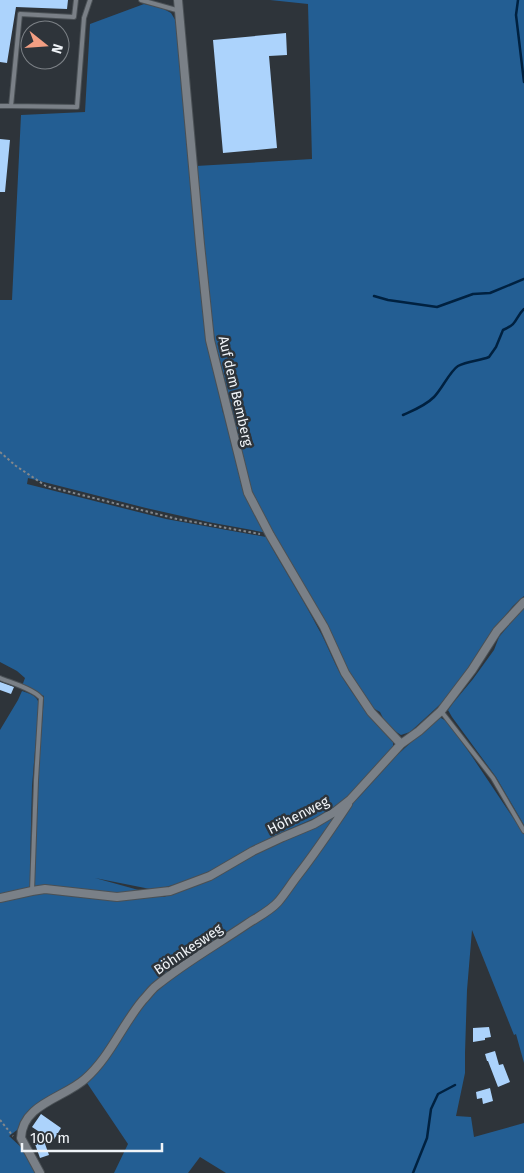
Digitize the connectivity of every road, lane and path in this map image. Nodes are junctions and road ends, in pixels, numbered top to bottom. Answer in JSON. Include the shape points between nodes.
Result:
{"nodes":[{"id":1,"x":76,"y":0,"type":"edge"},
{"id":2,"x":90,"y":0,"type":"edge"},
{"id":3,"x":141,"y":0,"type":"edge"},
{"id":4,"x":178,"y":0,"type":"edge"},
{"id":5,"x":180,"y":11,"type":"junction"},
{"id":6,"x":74,"y":17,"type":"junction"},
{"id":7,"x":84,"y":18,"type":"junction"},
{"id":8,"x":0,"y":106,"type":"edge"},
{"id":9,"x":12,"y":106,"type":"junction"},
{"id":10,"x":0,"y":452,"type":"edge"},
{"id":11,"x":270,"y":536,"type":"junction"},
{"id":12,"x":524,"y":602,"type":"edge"},
{"id":13,"x":0,"y":678,"type":"edge"},
{"id":14,"x":441,"y":711,"type":"junction"},
{"id":15,"x":402,"y":744,"type":"junction"},
{"id":16,"x":350,"y":800,"type":"junction"},
{"id":17,"x":524,"y":831,"type":"edge"},
{"id":18,"x":32,"y":891,"type":"junction"},
{"id":19,"x":0,"y":898,"type":"edge"},
{"id":20,"x":0,"y":1120,"type":"edge"},
{"id":21,"x":21,"y":1138,"type":"junction"},
{"id":22,"x":40,"y":1173,"type":"edge"}],
"edges":[{"from":1,"to":6,"type":"lane"},
{"from":2,"to":7,"type":"lane"},
{"from":3,"to":5,"type":"lane"},
{"from":4,"to":5,"type":"street","name":"Auf dem Bemberg"},
{"from":5,"to":11,"type":"street","name":"Auf dem Bemberg","via":[[210,340],[248,493]]},
{"from":6,"to":7,"type":"lane"},
{"from":6,"to":9,"type":"lane","via":[[20,14]]},
{"from":7,"to":9,"type":"lane","via":[[77,106]]},
{"from":8,"to":9,"type":"lane"},
{"from":10,"to":11,"type":"path","via":[[46,486],[177,519]]},
{"from":11,"to":15,"type":"street","name":"Auf dem Bemberg","via":[[324,627],[345,673],[371,712]]},
{"from":12,"to":14,"type":"street","name":"Höhenweg","via":[[498,631]]},
{"from":13,"to":18,"type":"lane","via":[[42,698]]},
{"from":14,"to":15,"type":"street","name":"Höhenweg"},
{"from":14,"to":17,"type":"lane","via":[[493,778]]},
{"from":15,"to":16,"type":"street","name":"Höhenweg"},
{"from":16,"to":18,"type":"street","name":"Höhenweg","via":[[314,824],[254,851],[210,876],[170,891],[117,897],[45,889]]},
{"from":16,"to":21,"type":"street","name":"Böhnkesweg","via":[[277,904],[154,988],[134,1011],[93,1072],[33,1112],[23,1126]]},
{"from":18,"to":19,"type":"street","name":"Höhenweg"},
{"from":20,"to":21,"type":"path","via":[[16,1139]]},
{"from":21,"to":22,"type":"street"}]}
